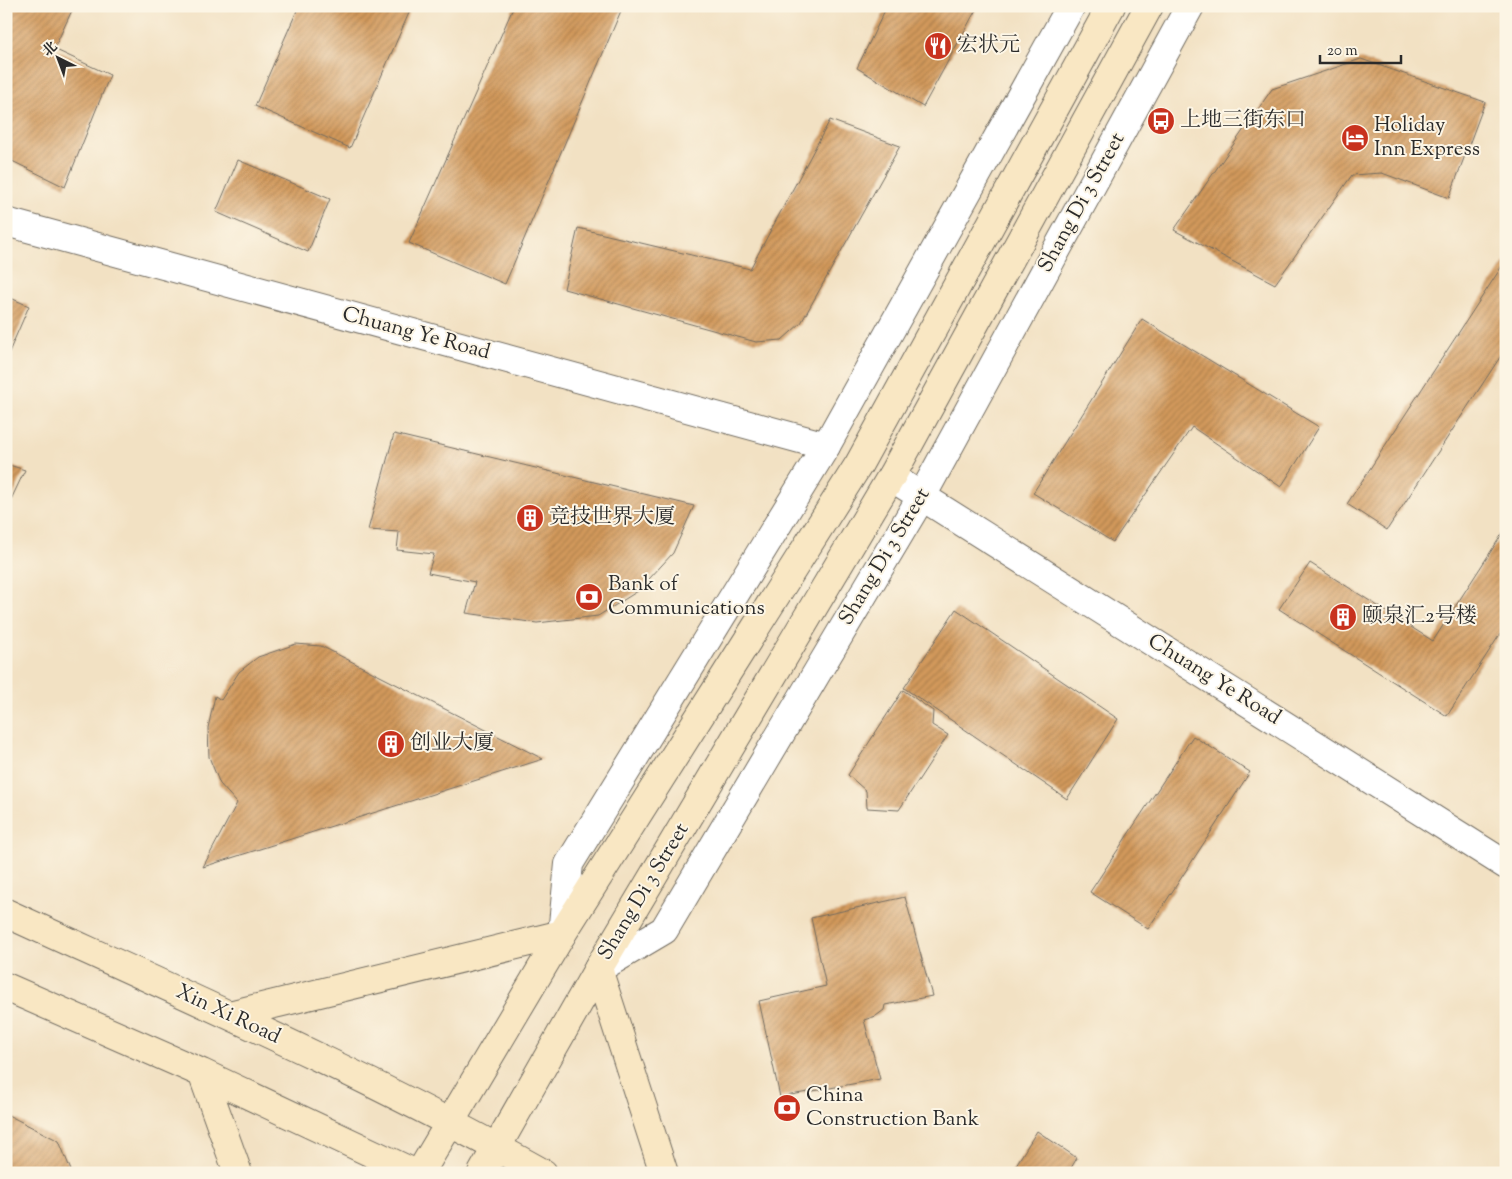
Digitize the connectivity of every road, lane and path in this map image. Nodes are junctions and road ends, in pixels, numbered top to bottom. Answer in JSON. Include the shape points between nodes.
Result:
{"nodes":[{"id":1,"x":1071,"y":6,"type":"edge"},
{"id":2,"x":1111,"y":6,"type":"edge"},
{"id":3,"x":1149,"y":6,"type":"edge"},
{"id":4,"x":1190,"y":6,"type":"edge"},
{"id":5,"x":6,"y":222,"type":"edge"},
{"id":6,"x":826,"y":446,"type":"junction"},
{"id":7,"x":859,"y":464,"type":"junction"},
{"id":8,"x":891,"y":477,"type":"junction"},
{"id":9,"x":922,"y":496,"type":"junction"},
{"id":10,"x":1506,"y":865,"type":"edge"},
{"id":11,"x":6,"y":913,"type":"edge"},
{"id":12,"x":562,"y":934,"type":"junction"},
{"id":13,"x":598,"y":969,"type":"junction"},
{"id":14,"x":6,"y":987,"type":"edge"},
{"id":15,"x":229,"y":1015,"type":"junction"},
{"id":16,"x":202,"y":1073,"type":"junction"},
{"id":17,"x":449,"y":1120,"type":"junction"},
{"id":18,"x":496,"y":1147,"type":"junction"},
{"id":19,"x":238,"y":1173,"type":"edge"},
{"id":20,"x":414,"y":1173,"type":"edge"},
{"id":21,"x":420,"y":1173,"type":"edge"},
{"id":22,"x":482,"y":1173,"type":"edge"},
{"id":23,"x":543,"y":1173,"type":"edge"},
{"id":24,"x":664,"y":1173,"type":"edge"}],
"edges":[{"from":1,"to":6,"type":"street"},
{"from":2,"to":7,"type":"main road"},
{"from":3,"to":8,"type":"main road","name":"Shang Di 3 Street"},
{"from":4,"to":9,"type":"street","name":"Shang Di 3 Street"},
{"from":5,"to":6,"type":"street","name":"Chuang Ye Road"},
{"from":6,"to":7,"type":"street","name":"Chuang Ye Road"},
{"from":6,"to":12,"type":"street","via":[[569,864]]},
{"from":7,"to":12,"type":"main road"},
{"from":8,"to":9,"type":"street","name":"Chuang Ye Road"},
{"from":8,"to":13,"type":"main road","name":"Shang Di 3 Street"},
{"from":9,"to":10,"type":"street","name":"Chuang Ye Road"},
{"from":9,"to":13,"type":"street","name":"Shang Di 3 Street","via":[[664,930]]},
{"from":11,"to":15,"type":"main road","name":"Xin Xi Road"},
{"from":12,"to":15,"type":"main road"},
{"from":12,"to":17,"type":"main road"},
{"from":13,"to":18,"type":"main road"},
{"from":13,"to":24,"type":"main road"},
{"from":14,"to":16,"type":"main road"},
{"from":15,"to":17,"type":"main road","name":"Xin Xi Road"},
{"from":16,"to":19,"type":"main road"},
{"from":16,"to":20,"type":"main road"},
{"from":17,"to":18,"type":"main road","name":"Xin Xi Road"},
{"from":17,"to":21,"type":"main road"},
{"from":18,"to":22,"type":"main road"},
{"from":18,"to":23,"type":"main road","name":"Xin Xi Road"}]}
